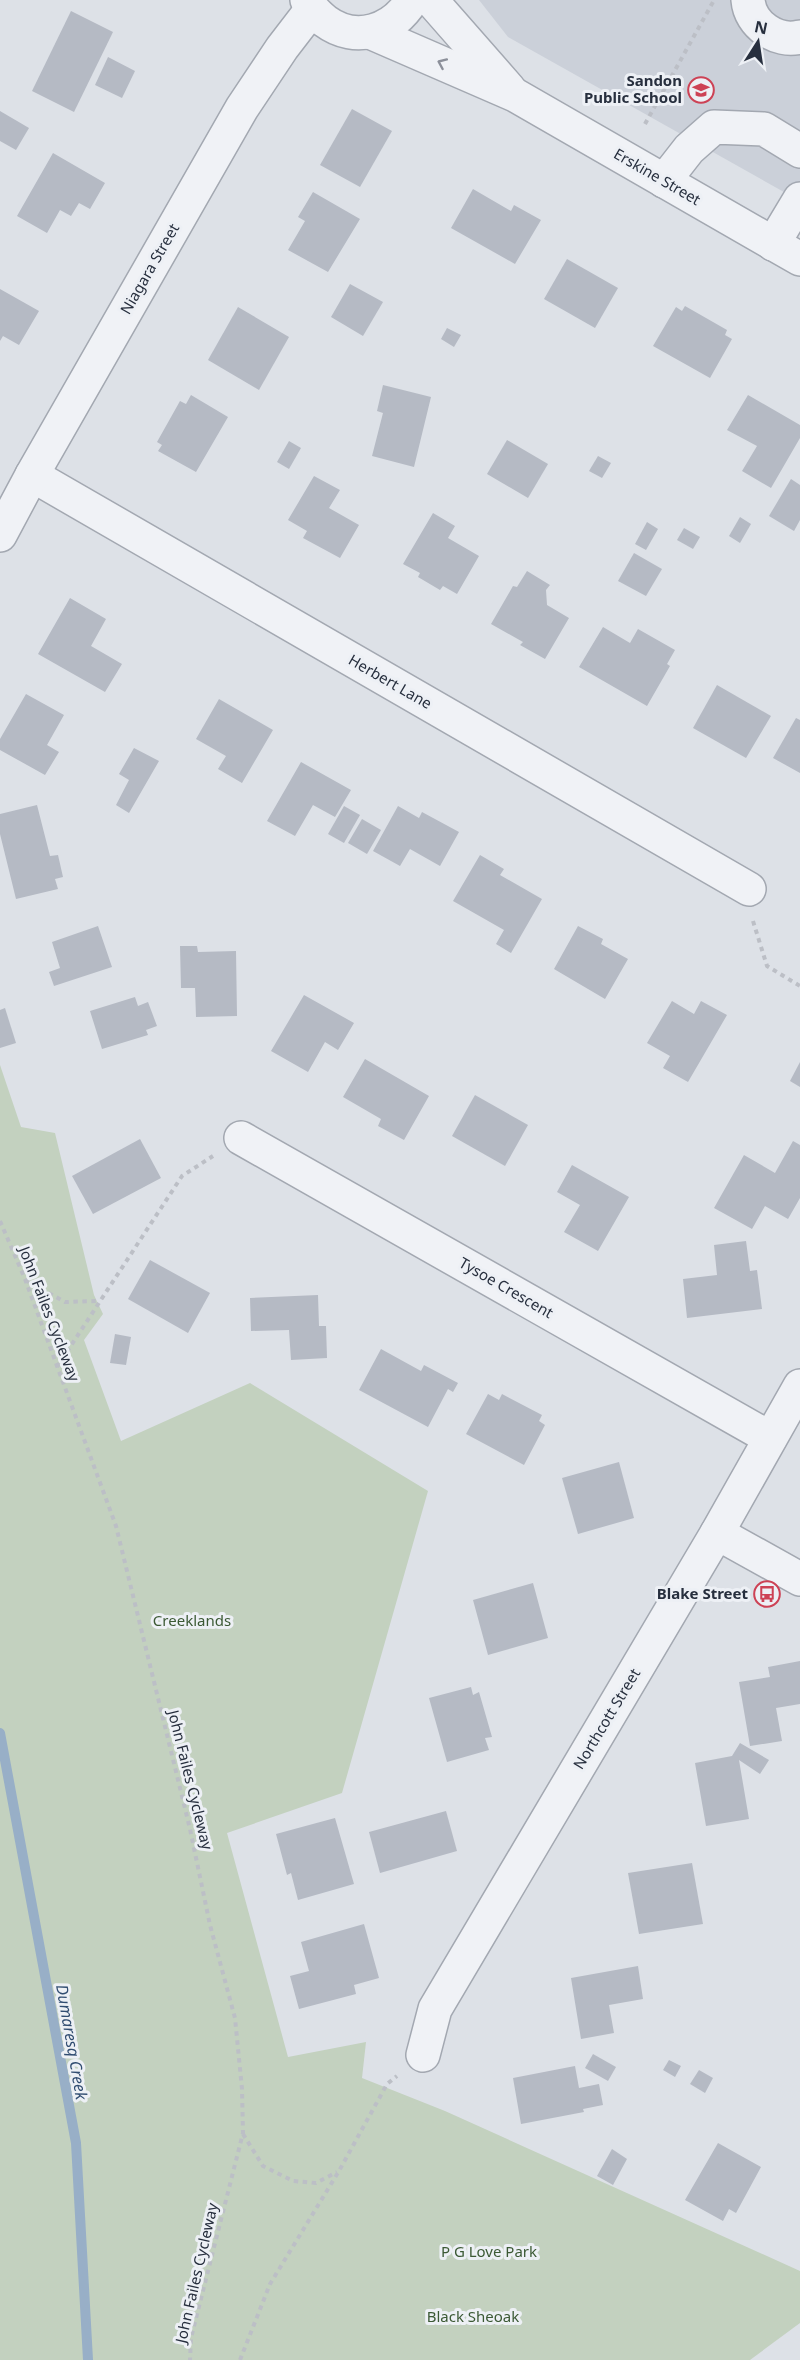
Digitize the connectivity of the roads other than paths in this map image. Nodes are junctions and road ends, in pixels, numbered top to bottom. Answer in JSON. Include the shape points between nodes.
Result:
{"nodes":[{"id":1,"x":412,"y":0,"type":"edge"},
{"id":2,"x":431,"y":0,"type":"edge"},
{"id":3,"x":748,"y":0,"type":"edge"},
{"id":4,"x":309,"y":5,"type":"edge"},
{"id":5,"x":370,"y":32,"type":"junction"},
{"id":6,"x":800,"y":37,"type":"edge"},
{"id":7,"x":515,"y":95,"type":"junction"},
{"id":8,"x":800,"y":151,"type":"edge"},
{"id":9,"x":664,"y":181,"type":"junction"},
{"id":10,"x":800,"y":199,"type":"edge"},
{"id":11,"x":786,"y":251,"type":"edge"},
{"id":12,"x":32,"y":475,"type":"junction"},
{"id":13,"x":0,"y":535,"type":"edge"},
{"id":14,"x":748,"y":889,"type":"dead end"},
{"id":15,"x":241,"y":1138,"type":"dead end"},
{"id":16,"x":800,"y":1386,"type":"edge"},
{"id":17,"x":770,"y":1438,"type":"junction"},
{"id":18,"x":717,"y":1533,"type":"junction"},
{"id":19,"x":800,"y":1579,"type":"edge"},
{"id":20,"x":423,"y":2055,"type":"dead end"}],
"edges":[{"from":1,"to":5,"type":"street","via":[[402,16]]},
{"from":2,"to":7,"type":"street","name":"Erskine Street"},
{"from":3,"to":6,"type":"street","via":[[755,19],[765,30],[779,37]]},
{"from":4,"to":5,"type":"street","via":[[335,28],[352,33]]},
{"from":4,"to":12,"type":"street","name":"Niagara Street","via":[[242,108]]},
{"from":7,"to":5,"type":"street","name":"Erskine Street","one_way":true},
{"from":7,"to":9,"type":"street","name":"Erskine Street"},
{"from":8,"to":9,"type":"street","via":[[764,129],[714,127],[689,149]]},
{"from":9,"to":11,"type":"street","name":"Erskine Street"},
{"from":10,"to":11,"type":"street"},
{"from":12,"to":13,"type":"street","name":"Niagara Street"},
{"from":12,"to":14,"type":"street","name":"Herbert Lane"},
{"from":15,"to":17,"type":"street","name":"Tysoe Crescent"},
{"from":16,"to":17,"type":"street","name":"Northcott Street"},
{"from":17,"to":18,"type":"street","name":"Northcott Street"},
{"from":18,"to":19,"type":"street"},
{"from":18,"to":20,"type":"street","name":"Northcott Street","via":[[435,2009]]}]}
